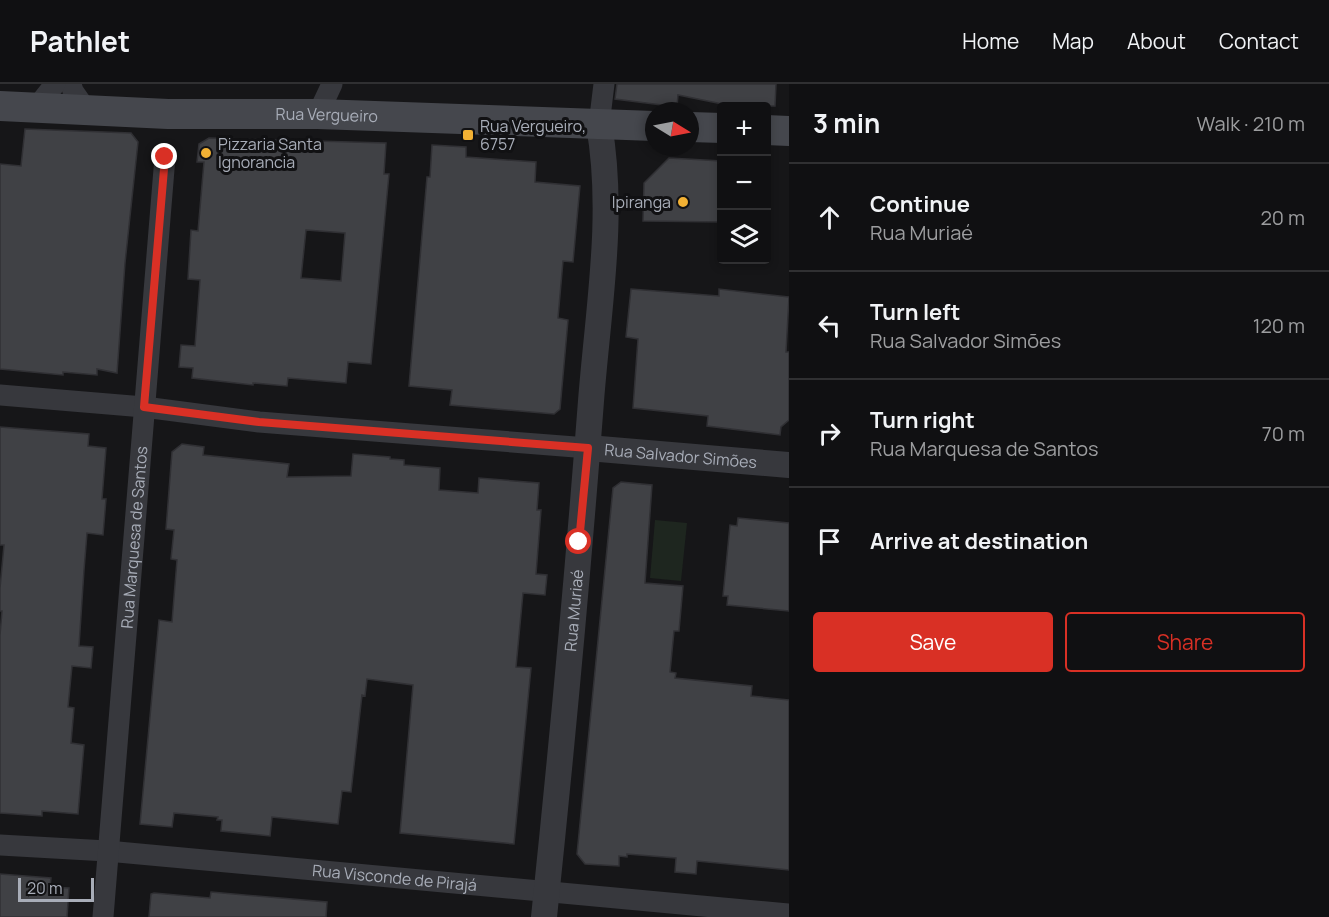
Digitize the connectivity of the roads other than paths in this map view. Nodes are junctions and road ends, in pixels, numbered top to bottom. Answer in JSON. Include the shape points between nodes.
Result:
{"nodes":[{"id":1,"x":55,"y":84,"type":"edge"},
{"id":2,"x":71,"y":84,"type":"edge"},
{"id":3,"x":332,"y":84,"type":"edge"},
{"id":4,"x":604,"y":84,"type":"edge"},
{"id":5,"x":0,"y":106,"type":"edge"},
{"id":6,"x":36,"y":108,"type":"junction"},
{"id":7,"x":87,"y":111,"type":"junction"},
{"id":8,"x":318,"y":114,"type":"junction"},
{"id":9,"x":599,"y":124,"type":"junction"},
{"id":10,"x":645,"y":126,"type":"edge"},
{"id":11,"x":699,"y":127,"type":"edge"},
{"id":12,"x":717,"y":128,"type":"edge"},
{"id":13,"x":771,"y":130,"type":"edge"},
{"id":14,"x":789,"y":131,"type":"edge"},
{"id":15,"x":165,"y":157,"type":"dead end"},
{"id":16,"x":0,"y":395,"type":"edge"},
{"id":17,"x":144,"y":407,"type":"junction"},
{"id":18,"x":588,"y":448,"type":"junction"},
{"id":19,"x":789,"y":465,"type":"edge"},
{"id":20,"x":0,"y":845,"type":"edge"},
{"id":21,"x":107,"y":851,"type":"junction"},
{"id":22,"x":545,"y":905,"type":"edge"},
{"id":23,"x":789,"y":914,"type":"edge"},
{"id":24,"x":103,"y":917,"type":"edge"}],
"edges":[{"from":1,"to":6,"type":"street"},
{"from":2,"to":7,"type":"street"},
{"from":3,"to":8,"type":"street"},
{"from":4,"to":9,"type":"street"},
{"from":5,"to":6,"type":"main road","name":"Rua Vergueiro"},
{"from":6,"to":7,"type":"main road","name":"Rua Vergueiro"},
{"from":7,"to":8,"type":"main road","name":"Rua Vergueiro"},
{"from":8,"to":9,"type":"main road","name":"Rua Vergueiro"},
{"from":9,"to":10,"type":"main road","name":"Rua Vergueiro"},
{"from":9,"to":18,"type":"street","name":"Rua Muriaé","via":[[606,192]]},
{"from":11,"to":12,"type":"main road"},
{"from":13,"to":14,"type":"main road"},
{"from":15,"to":17,"type":"street","name":"Rua Marquesa de Santos"},
{"from":16,"to":17,"type":"street","name":"Rua Salvador Simões"},
{"from":17,"to":18,"type":"street","name":"Rua Salvador Simões","via":[[259,422]]},
{"from":17,"to":21,"type":"street","name":"Rua Marquesa de Santos"},
{"from":18,"to":19,"type":"street","name":"Rua Salvador Simões"},
{"from":18,"to":22,"type":"street","name":"Rua Muriaé"},
{"from":20,"to":21,"type":"street","name":"Rua Visconde de Pirajá"},
{"from":21,"to":22,"type":"street","name":"Rua Visconde de Pirajá"},
{"from":21,"to":24,"type":"street","name":"Rua Marquesa de Santos"},
{"from":22,"to":23,"type":"street","name":"Rua Visconde de Pirajá"}]}
